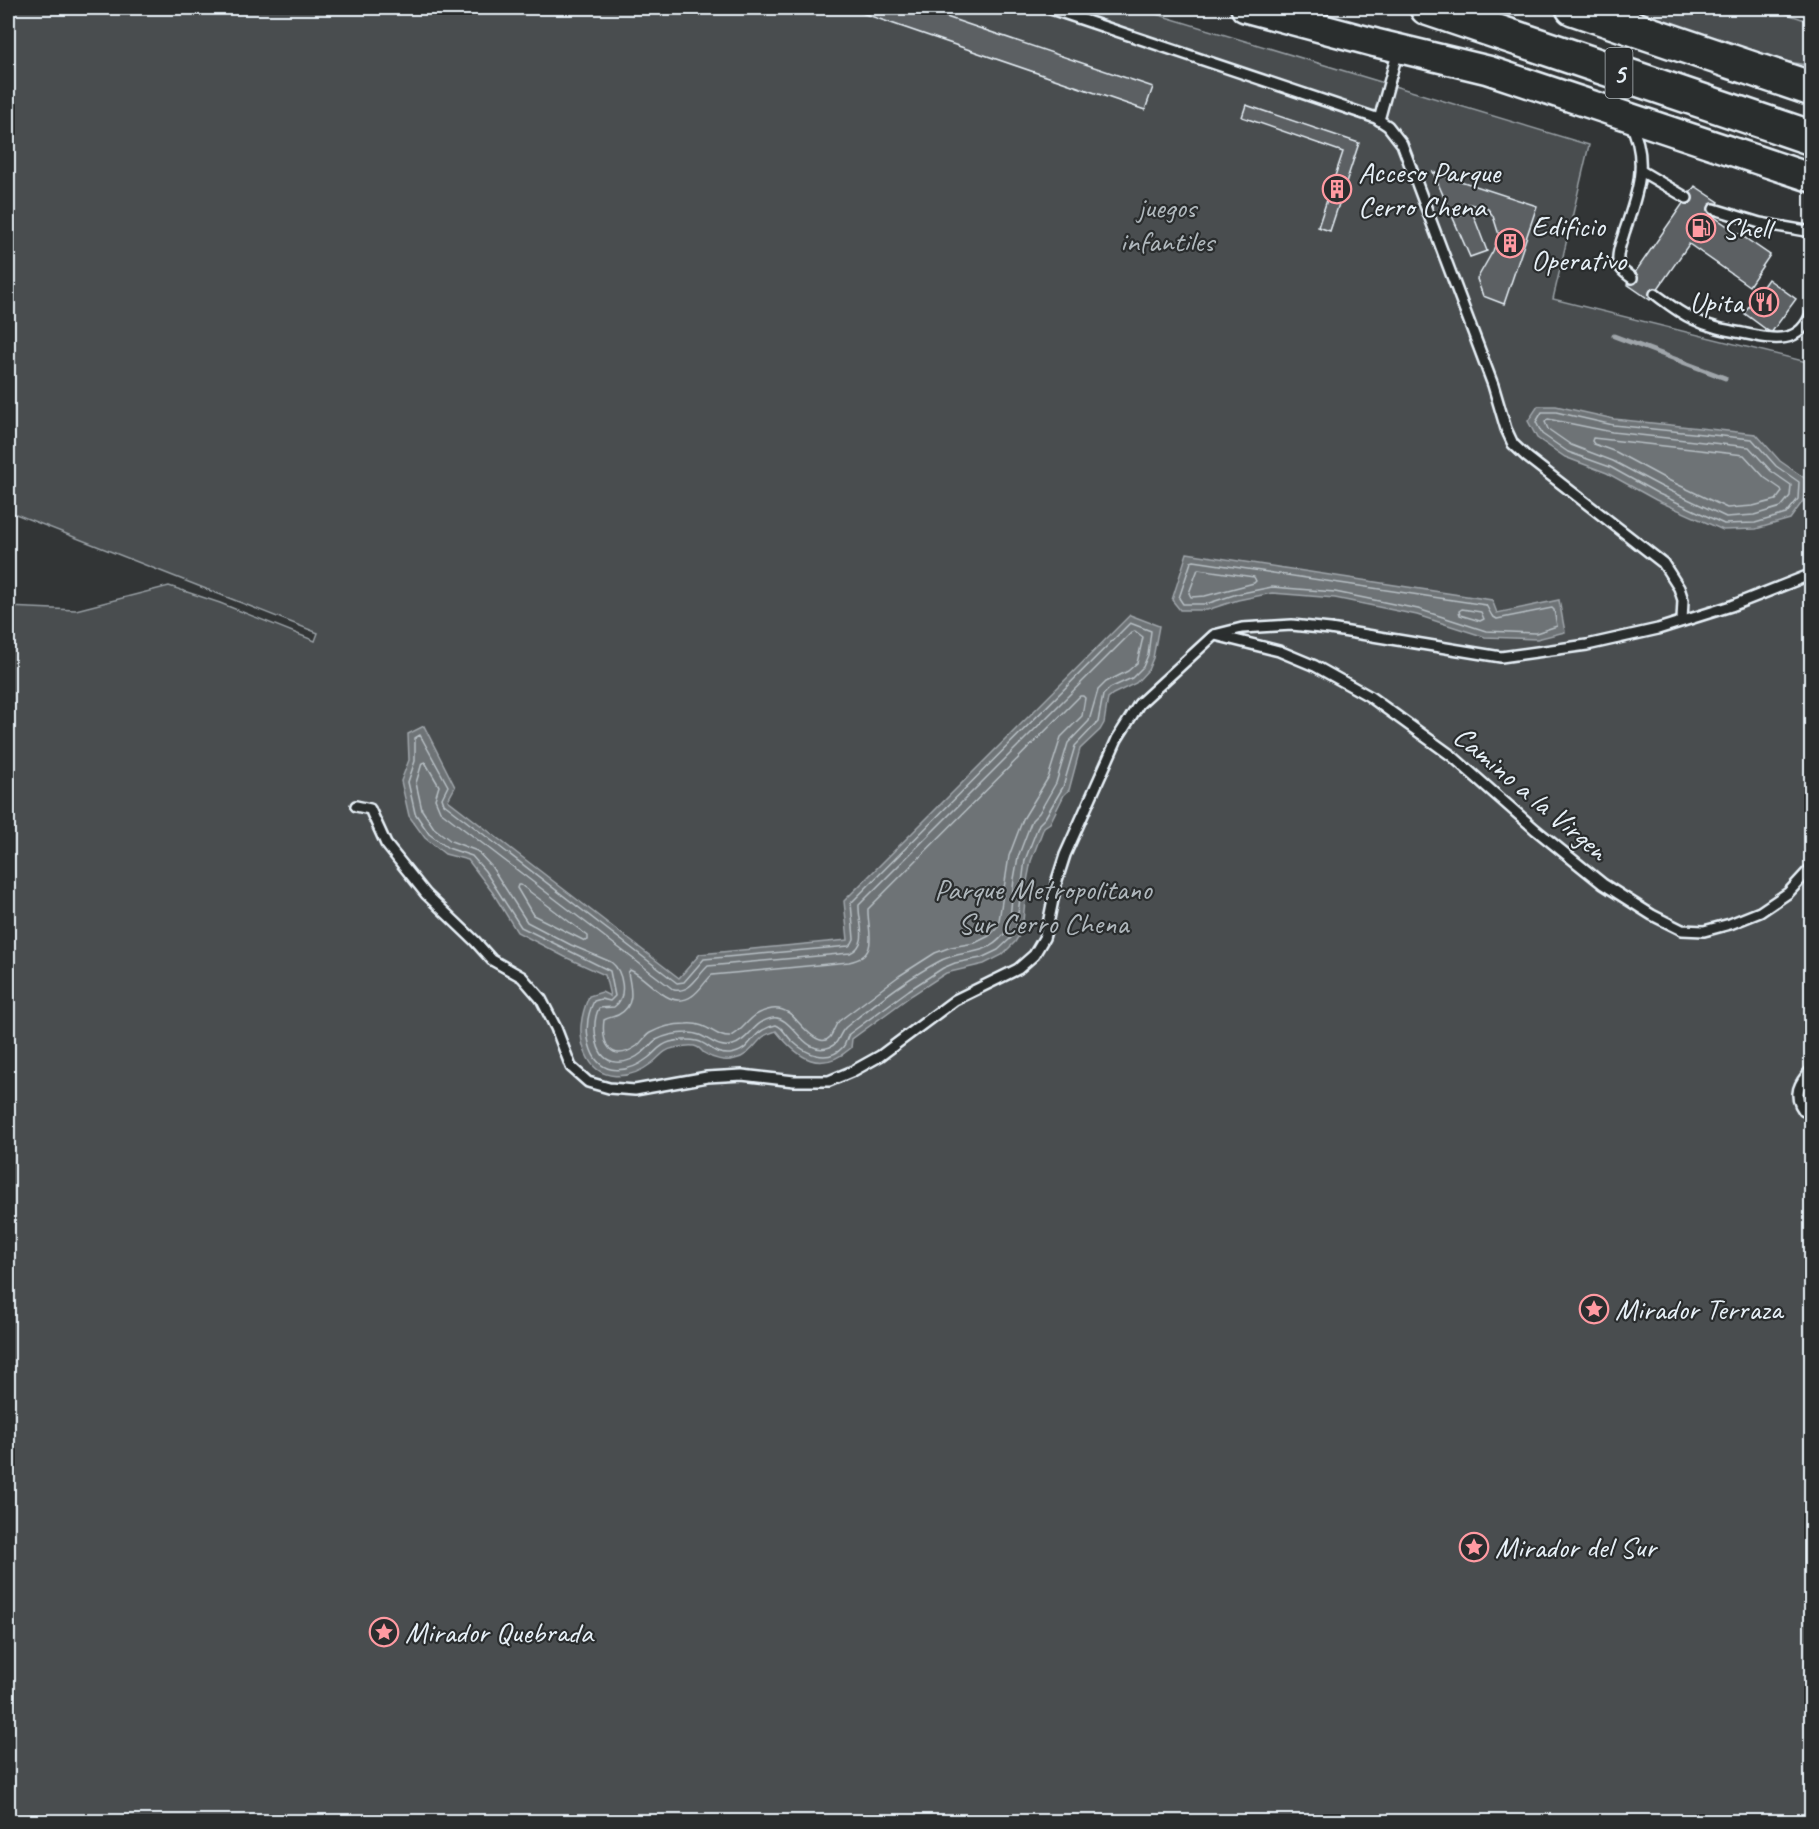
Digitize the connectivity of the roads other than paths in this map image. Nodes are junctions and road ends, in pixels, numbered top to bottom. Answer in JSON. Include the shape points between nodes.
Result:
{"nodes":[{"id":1,"x":1048,"y":8,"type":"edge"},
{"id":2,"x":1245,"y":8,"type":"edge"},
{"id":3,"x":1427,"y":8,"type":"edge"},
{"id":4,"x":1573,"y":8,"type":"edge"},
{"id":5,"x":1398,"y":48,"type":"junction"},
{"id":6,"x":1804,"y":85,"type":"edge"},
{"id":7,"x":1623,"y":115,"type":"junction"},
{"id":8,"x":1379,"y":120,"type":"junction"},
{"id":9,"x":1812,"y":138,"type":"edge"},
{"id":10,"x":1641,"y":171,"type":"junction"},
{"id":11,"x":1812,"y":178,"type":"edge"},
{"id":12,"x":1687,"y":198,"type":"dead end"},
{"id":13,"x":1714,"y":209,"type":"dead end"},
{"id":14,"x":1812,"y":232,"type":"edge"},
{"id":15,"x":1632,"y":278,"type":"dead end"},
{"id":16,"x":1655,"y":294,"type":"dead end"},
{"id":17,"x":1812,"y":311,"type":"edge"},
{"id":18,"x":1812,"y":574,"type":"edge"},
{"id":19,"x":1682,"y":621,"type":"junction"},
{"id":20,"x":1214,"y":635,"type":"junction"},
{"id":21,"x":356,"y":806,"type":"dead end"},
{"id":22,"x":1812,"y":867,"type":"edge"},
{"id":23,"x":1812,"y":1069,"type":"edge"},
{"id":24,"x":1812,"y":1111,"type":"edge"}],
"edges":[{"from":1,"to":8,"type":"lane"},
{"from":2,"to":5,"type":"main road"},
{"from":3,"to":9,"type":"highway","number":"5"},
{"from":4,"to":6,"type":"highway","number":"5"},
{"from":5,"to":7,"type":"main road","via":[[1488,70]]},
{"from":5,"to":8,"type":"lane"},
{"from":7,"to":10,"type":"lane","via":[[1636,135]]},
{"from":7,"to":11,"type":"main road"},
{"from":8,"to":19,"type":"lane","via":[[1402,144],[1513,444],[1663,563],[1683,600]]},
{"from":10,"to":12,"type":"lane"},
{"from":10,"to":15,"type":"lane","via":[[1617,258]]},
{"from":13,"to":14,"type":"lane","via":[[1760,223]]},
{"from":16,"to":17,"type":"lane","via":[[1704,324],[1772,339],[1799,331]]},
{"from":18,"to":19,"type":"lane"},
{"from":19,"to":20,"type":"lane","via":[[1587,645],[1501,657],[1292,625],[1242,628]]},
{"from":20,"to":21,"type":"lane","via":[[1139,704],[1117,739],[1065,855],[1044,938],[1034,955],[1018,969],[955,1000],[880,1056],[829,1081],[707,1077],[635,1090],[588,1082],[571,1067],[542,999],[522,977],[492,960],[426,894],[386,844],[370,809]]},
{"from":20,"to":22,"type":"lane","name":"Camino a la Virgen","via":[[1279,651],[1316,666],[1369,696],[1452,756],[1603,884],[1682,930],[1704,931],[1760,912],[1788,893]]},
{"from":23,"to":24,"type":"lane","via":[[1798,1090],[1798,1103],[1804,1111]]}]}
